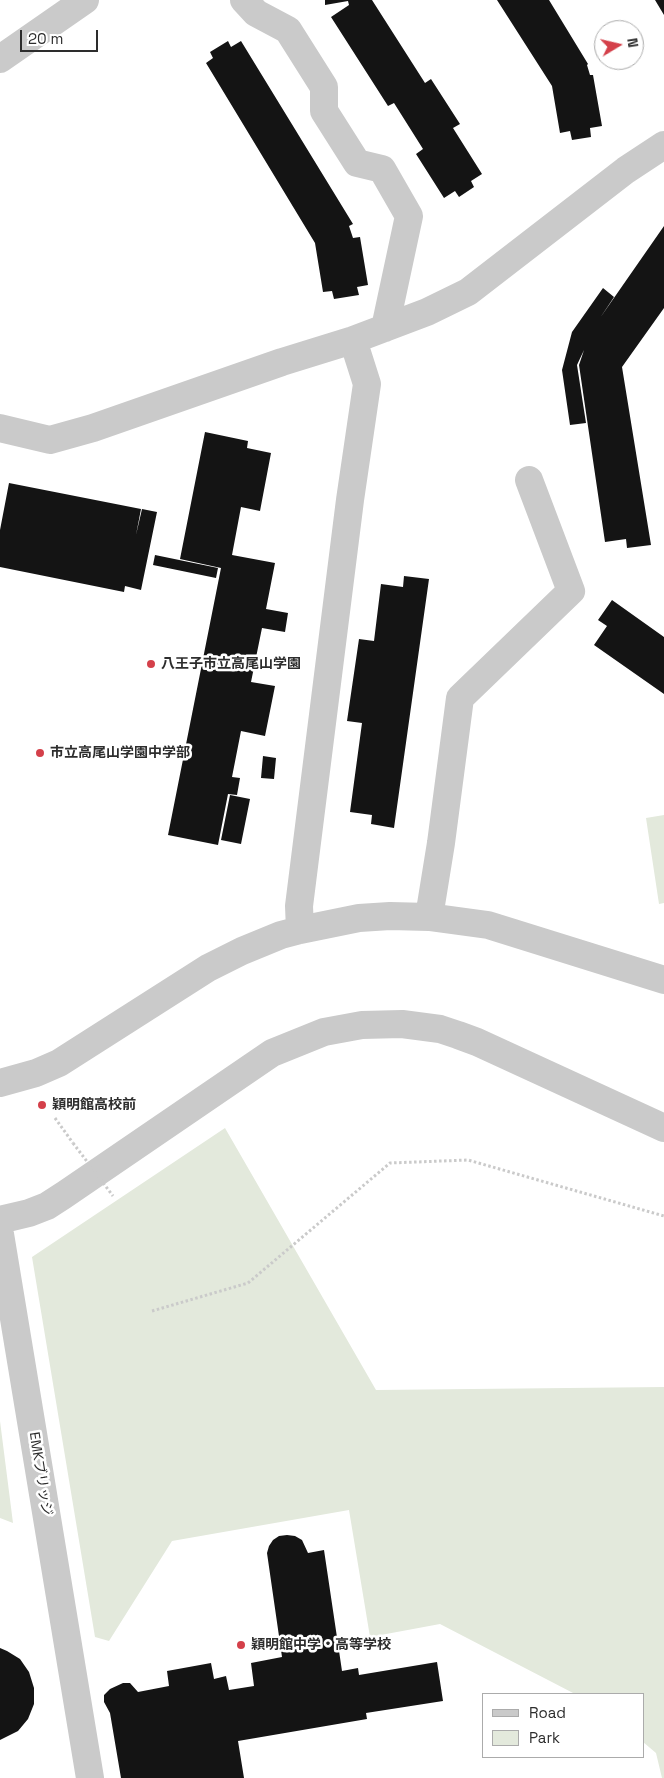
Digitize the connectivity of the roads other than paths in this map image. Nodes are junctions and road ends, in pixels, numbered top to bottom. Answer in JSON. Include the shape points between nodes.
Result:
{"nodes":[{"id":1,"x":85,"y":0,"type":"edge"},
{"id":2,"x":244,"y":0,"type":"edge"},
{"id":3,"x":0,"y":59,"type":"edge"},
{"id":4,"x":664,"y":145,"type":"edge"},
{"id":5,"x":385,"y":328,"type":"junction"},
{"id":6,"x":353,"y":340,"type":"junction"},
{"id":7,"x":0,"y":428,"type":"edge"},
{"id":8,"x":530,"y":480,"type":"dead end"},
{"id":9,"x":429,"y":917,"type":"junction"},
{"id":10,"x":300,"y":930,"type":"junction"},
{"id":11,"x":664,"y":980,"type":"edge"},
{"id":12,"x":0,"y":1083,"type":"edge"},
{"id":13,"x":664,"y":1128,"type":"edge"},
{"id":14,"x":0,"y":1220,"type":"edge"},
{"id":15,"x":1,"y":1241,"type":"edge"},
{"id":16,"x":90,"y":1778,"type":"edge"}],
"edges":[{"from":1,"to":3,"type":"street"},
{"from":2,"to":5,"type":"street","via":[[256,13],[288,30],[324,87],[324,111],[357,163],[382,169],[409,216]]},
{"from":4,"to":5,"type":"street","via":[[626,170],[468,292]]},
{"from":5,"to":6,"type":"street"},
{"from":6,"to":7,"type":"street","via":[[50,440]]},
{"from":6,"to":10,"type":"street","via":[[367,384],[299,906]]},
{"from":8,"to":9,"type":"street","via":[[571,591],[460,698]]},
{"from":9,"to":10,"type":"street","via":[[359,918]]},
{"from":9,"to":11,"type":"street","via":[[510,931]]},
{"from":10,"to":12,"type":"street","via":[[222,960],[59,1063]]},
{"from":13,"to":14,"type":"street","via":[[458,1035],[402,1024],[362,1025],[324,1032],[272,1053],[64,1195],[29,1214]]},
{"from":15,"to":16,"type":"street","name":"EMKブリッジ"}]}
